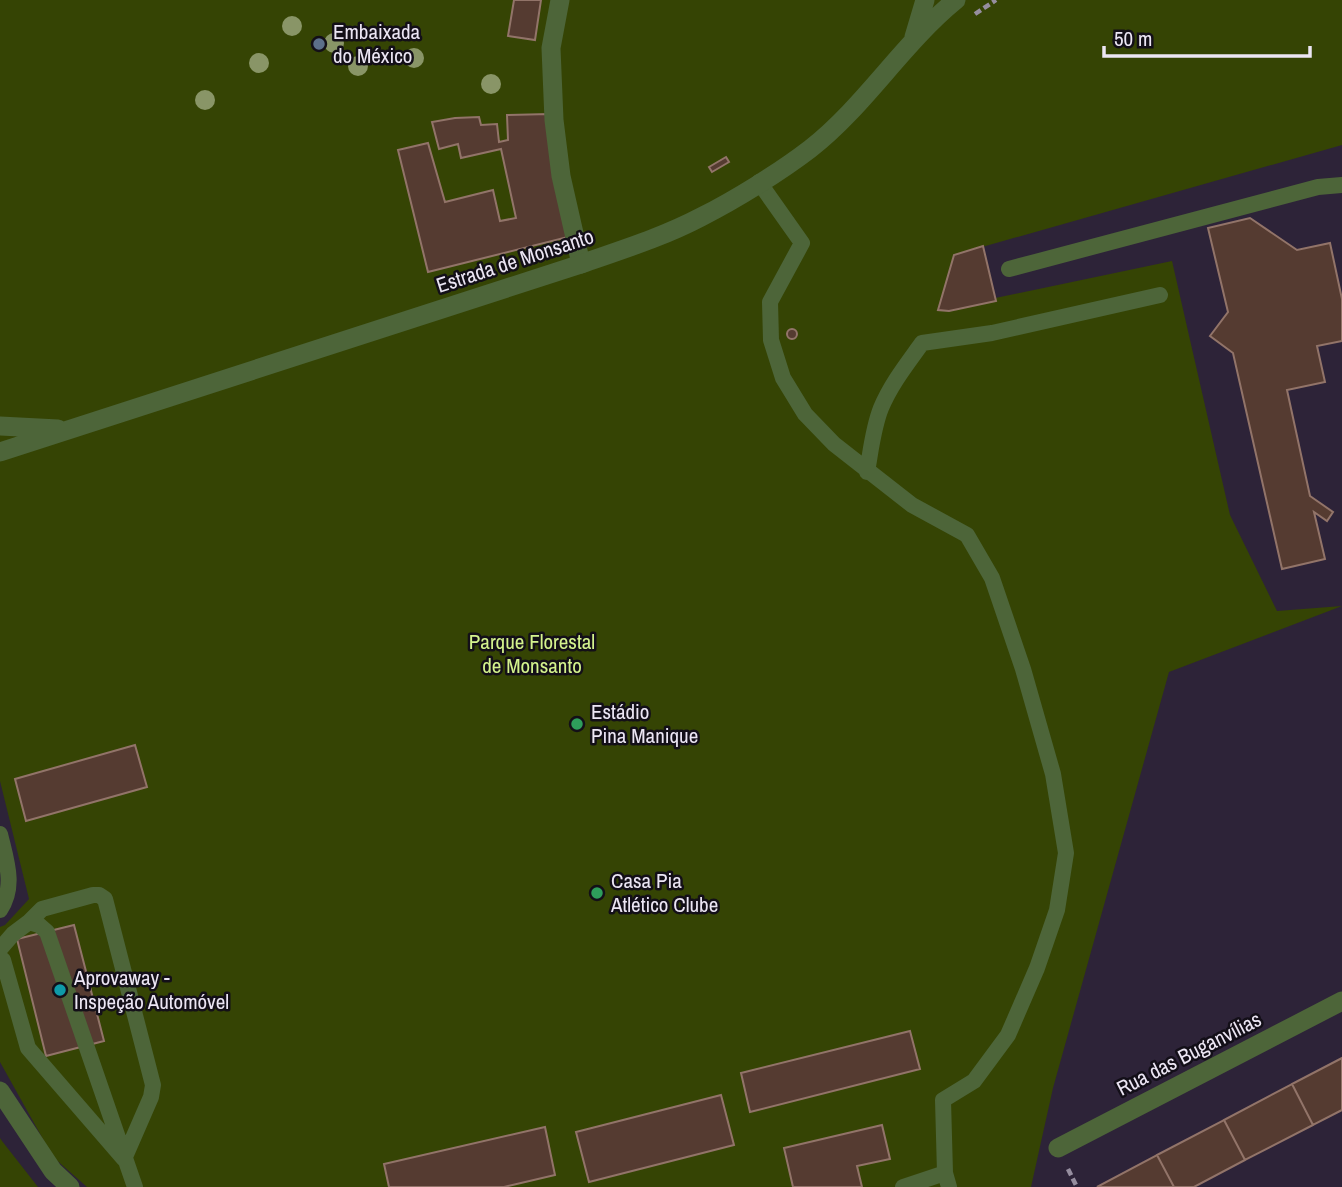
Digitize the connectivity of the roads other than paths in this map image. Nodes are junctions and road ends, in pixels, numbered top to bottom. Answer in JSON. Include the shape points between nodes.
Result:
{"nodes":[{"id":1,"x":560,"y":0,"type":"edge"},
{"id":2,"x":925,"y":0,"type":"edge"},
{"id":3,"x":956,"y":0,"type":"edge"},
{"id":4,"x":914,"y":38,"type":"junction"},
{"id":5,"x":759,"y":183,"type":"junction"},
{"id":6,"x":1342,"y":185,"type":"edge"},
{"id":7,"x":581,"y":264,"type":"junction"},
{"id":8,"x":1009,"y":269,"type":"dead end"},
{"id":9,"x":1160,"y":295,"type":"dead end"},
{"id":10,"x":0,"y":426,"type":"edge"},
{"id":11,"x":74,"y":429,"type":"junction"},
{"id":12,"x":0,"y":452,"type":"edge"},
{"id":13,"x":867,"y":472,"type":"junction"},
{"id":14,"x":0,"y":834,"type":"edge"},
{"id":15,"x":5,"y":876,"type":"edge"},
{"id":16,"x":0,"y":910,"type":"edge"},
{"id":17,"x":29,"y":922,"type":"junction"},
{"id":18,"x":0,"y":949,"type":"edge"},
{"id":19,"x":0,"y":958,"type":"edge"},
{"id":20,"x":1342,"y":1001,"type":"edge"},
{"id":21,"x":0,"y":1091,"type":"edge"},
{"id":22,"x":1058,"y":1148,"type":"dead end"},
{"id":23,"x":124,"y":1159,"type":"junction"},
{"id":24,"x":947,"y":1180,"type":"edge"},
{"id":25,"x":70,"y":1187,"type":"edge"},
{"id":26,"x":135,"y":1187,"type":"edge"},
{"id":27,"x":904,"y":1187,"type":"edge"}],
"edges":[{"from":1,"to":7,"type":"street","via":[[551,48],[554,120]]},
{"from":2,"to":4,"type":"street","name":"Estrada de Monsanto"},
{"from":3,"to":4,"type":"street","name":"Estrada de Monsanto"},
{"from":4,"to":5,"type":"street","name":"Estrada de Monsanto","via":[[867,94],[811,148]]},
{"from":5,"to":7,"type":"street","name":"Estrada de Monsanto","via":[[701,217]]},
{"from":5,"to":13,"type":"lane","via":[[802,243],[770,302],[771,340],[783,378],[805,414]]},
{"from":6,"to":8,"type":"lane","via":[[1318,187]]},
{"from":7,"to":11,"type":"street","name":"Estrada de Monsanto"},
{"from":9,"to":13,"type":"lane","via":[[992,333],[922,343],[881,408]]},
{"from":10,"to":11,"type":"street","name":"Estrada de Monsanto"},
{"from":11,"to":12,"type":"street","name":"Estrada de Monsanto"},
{"from":13,"to":24,"type":"lane","via":[[912,505],[967,535],[992,578],[1054,774],[1066,853],[1057,909],[1008,1035],[974,1081],[943,1100]]},
{"from":14,"to":15,"type":"lane"},
{"from":15,"to":16,"type":"lane","via":[[7,896]]},
{"from":17,"to":18,"type":"lane"},
{"from":17,"to":23,"type":"lane","via":[[47,932]]},
{"from":17,"to":23,"type":"lane","via":[[42,909],[93,895],[105,899],[153,1085]]},
{"from":19,"to":23,"type":"lane","via":[[28,1048]]},
{"from":20,"to":22,"type":"street","name":"Rua das Buganvílias"},
{"from":21,"to":25,"type":"street","via":[[53,1171]]},
{"from":23,"to":26,"type":"lane"},
{"from":24,"to":27,"type":"lane"}]}
